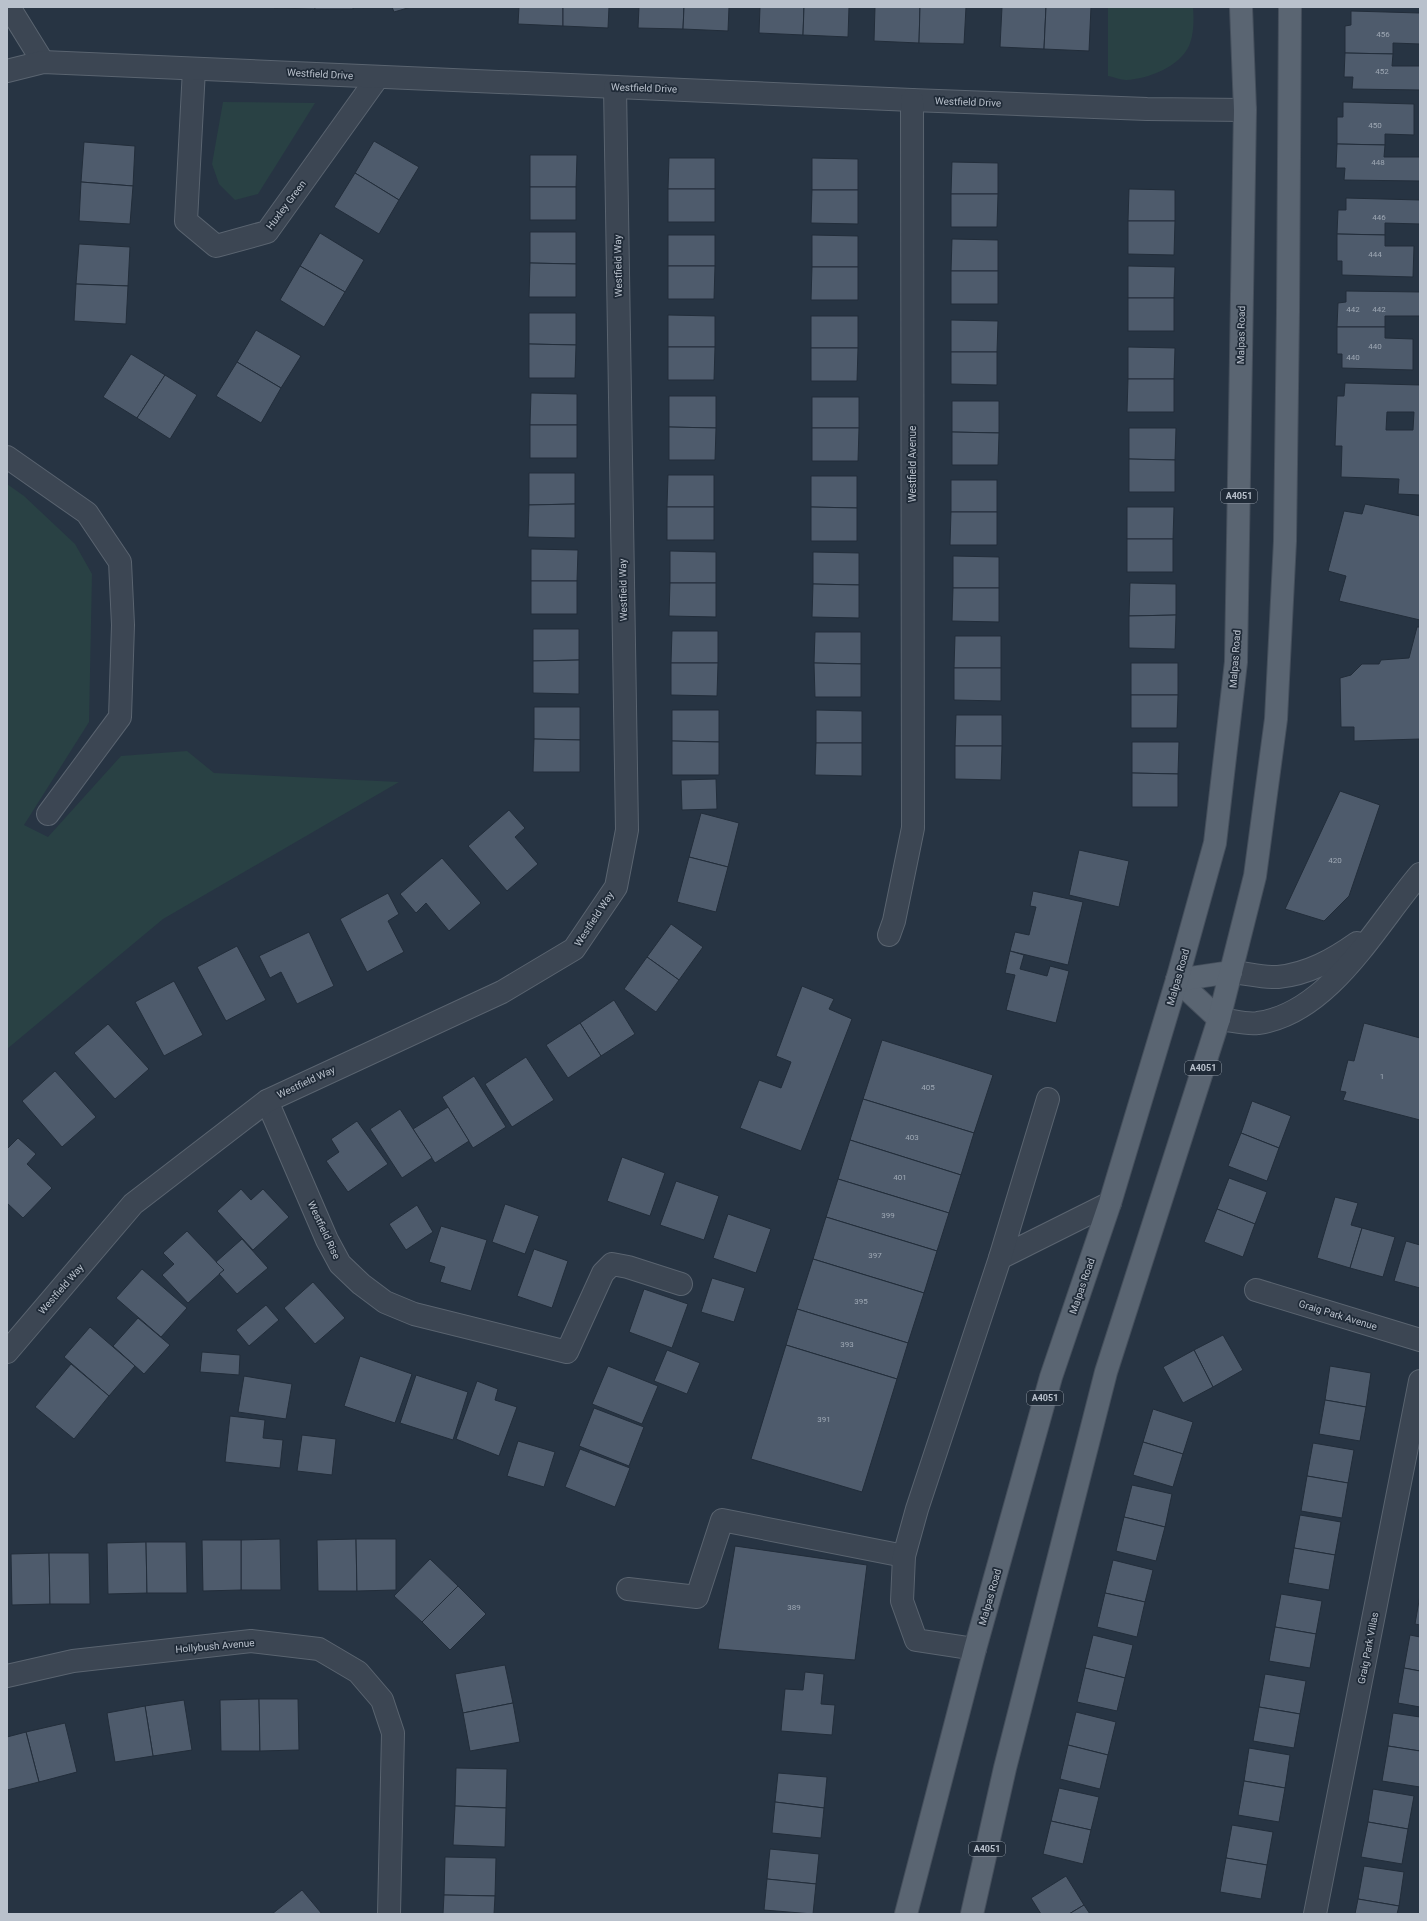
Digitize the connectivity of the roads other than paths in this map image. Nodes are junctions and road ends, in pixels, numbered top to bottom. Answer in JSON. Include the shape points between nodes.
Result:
{"nodes":[{"id":1,"x":9,"y":7,"type":"edge"},
{"id":2,"x":1241,"y":7,"type":"edge"},
{"id":3,"x":1290,"y":7,"type":"edge"},
{"id":4,"x":43,"y":62,"type":"junction"},
{"id":5,"x":194,"y":69,"type":"junction"},
{"id":6,"x":7,"y":71,"type":"edge"},
{"id":7,"x":378,"y":77,"type":"junction"},
{"id":8,"x":615,"y":87,"type":"junction"},
{"id":9,"x":912,"y":100,"type":"junction"},
{"id":10,"x":1245,"y":110,"type":"junction"},
{"id":11,"x":7,"y":457,"type":"edge"},
{"id":12,"x":48,"y":814,"type":"dead end"},
{"id":13,"x":1420,"y":874,"type":"edge"},
{"id":14,"x":1372,"y":934,"type":"junction"},
{"id":15,"x":888,"y":935,"type":"dead end"},
{"id":16,"x":1231,"y":972,"type":"junction"},
{"id":17,"x":1177,"y":980,"type":"junction"},
{"id":18,"x":1219,"y":1019,"type":"junction"},
{"id":19,"x":1048,"y":1100,"type":"dead end"},
{"id":20,"x":267,"y":1101,"type":"junction"},
{"id":21,"x":1110,"y":1203,"type":"junction"},
{"id":22,"x":1000,"y":1258,"type":"junction"},
{"id":23,"x":681,"y":1284,"type":"dead end"},
{"id":24,"x":1256,"y":1290,"type":"dead end"},
{"id":25,"x":1420,"y":1340,"type":"edge"},
{"id":26,"x":7,"y":1352,"type":"edge"},
{"id":27,"x":1420,"y":1381,"type":"edge"},
{"id":28,"x":904,"y":1556,"type":"junction"},
{"id":29,"x":628,"y":1589,"type":"dead end"},
{"id":30,"x":975,"y":1649,"type":"junction"},
{"id":31,"x":7,"y":1676,"type":"edge"},
{"id":32,"x":389,"y":1914,"type":"edge"},
{"id":33,"x":906,"y":1914,"type":"edge"},
{"id":34,"x":972,"y":1914,"type":"edge"},
{"id":35,"x":1315,"y":1914,"type":"edge"}],
"edges":[{"from":1,"to":4,"type":"street"},
{"from":2,"to":10,"type":"main road","name":"Malpas Road","number":"A4051"},
{"from":3,"to":16,"type":"main road","number":"A4051","via":[[1285,541],[1276,719],[1255,876]]},
{"from":4,"to":5,"type":"street","name":"Westfield Drive"},
{"from":4,"to":6,"type":"street","name":"Westfield Drive"},
{"from":5,"to":7,"type":"street","name":"Westfield Drive"},
{"from":5,"to":7,"type":"street","name":"Huxley Green","via":[[186,222],[216,246],[267,232]]},
{"from":7,"to":8,"type":"street","name":"Westfield Drive"},
{"from":8,"to":9,"type":"street","name":"Westfield Drive"},
{"from":8,"to":20,"type":"street","name":"Westfield Way","via":[[627,830],[616,886],[574,949],[502,992]]},
{"from":9,"to":10,"type":"street","name":"Westfield Drive"},
{"from":9,"to":15,"type":"street","name":"Westfield Avenue","via":[[913,828],[894,921]]},
{"from":10,"to":17,"type":"main road","name":"Malpas Road","number":"A4051","via":[[1236,662],[1215,843]]},
{"from":11,"to":12,"type":"street","via":[[87,513],[120,562],[123,625],[120,717]]},
{"from":13,"to":14,"type":"street"},
{"from":14,"to":16,"type":"street","via":[[1331,961],[1301,973],[1276,977]]},
{"from":14,"to":18,"type":"street","via":[[1339,977],[1312,1000],[1288,1015],[1257,1024]]},
{"from":16,"to":17,"type":"main road"},
{"from":16,"to":18,"type":"main road","number":"A4051"},
{"from":17,"to":18,"type":"main road"},
{"from":17,"to":21,"type":"main road","name":"Malpas Road","number":"A4051"},
{"from":18,"to":34,"type":"main road","number":"A4051","via":[[1106,1372],[1005,1768]]},
{"from":19,"to":22,"type":"street"},
{"from":20,"to":23,"type":"street","name":"Westfield Rise","via":[[327,1240],[340,1264],[385,1302],[414,1314],[567,1352],[603,1273],[612,1264]]},
{"from":20,"to":26,"type":"street","name":"Westfield Way","via":[[133,1204]]},
{"from":21,"to":22,"type":"street"},
{"from":21,"to":30,"type":"main road","name":"Malpas Road","number":"A4051","via":[[1051,1377]]},
{"from":22,"to":28,"type":"street","via":[[917,1509]]},
{"from":24,"to":25,"type":"street","name":"Graig Park Avenue"},
{"from":27,"to":35,"type":"street","name":"Graig Park Villas"},
{"from":28,"to":29,"type":"street","via":[[722,1520],[697,1597]]},
{"from":28,"to":30,"type":"street","via":[[902,1602],[916,1640]]},
{"from":30,"to":33,"type":"main road","name":"Malpas Road","number":"A4051"},
{"from":31,"to":32,"type":"street","name":"Hollybush Avenue","via":[[73,1661],[251,1641],[319,1649],[358,1672],[382,1700],[393,1733]]}]}
